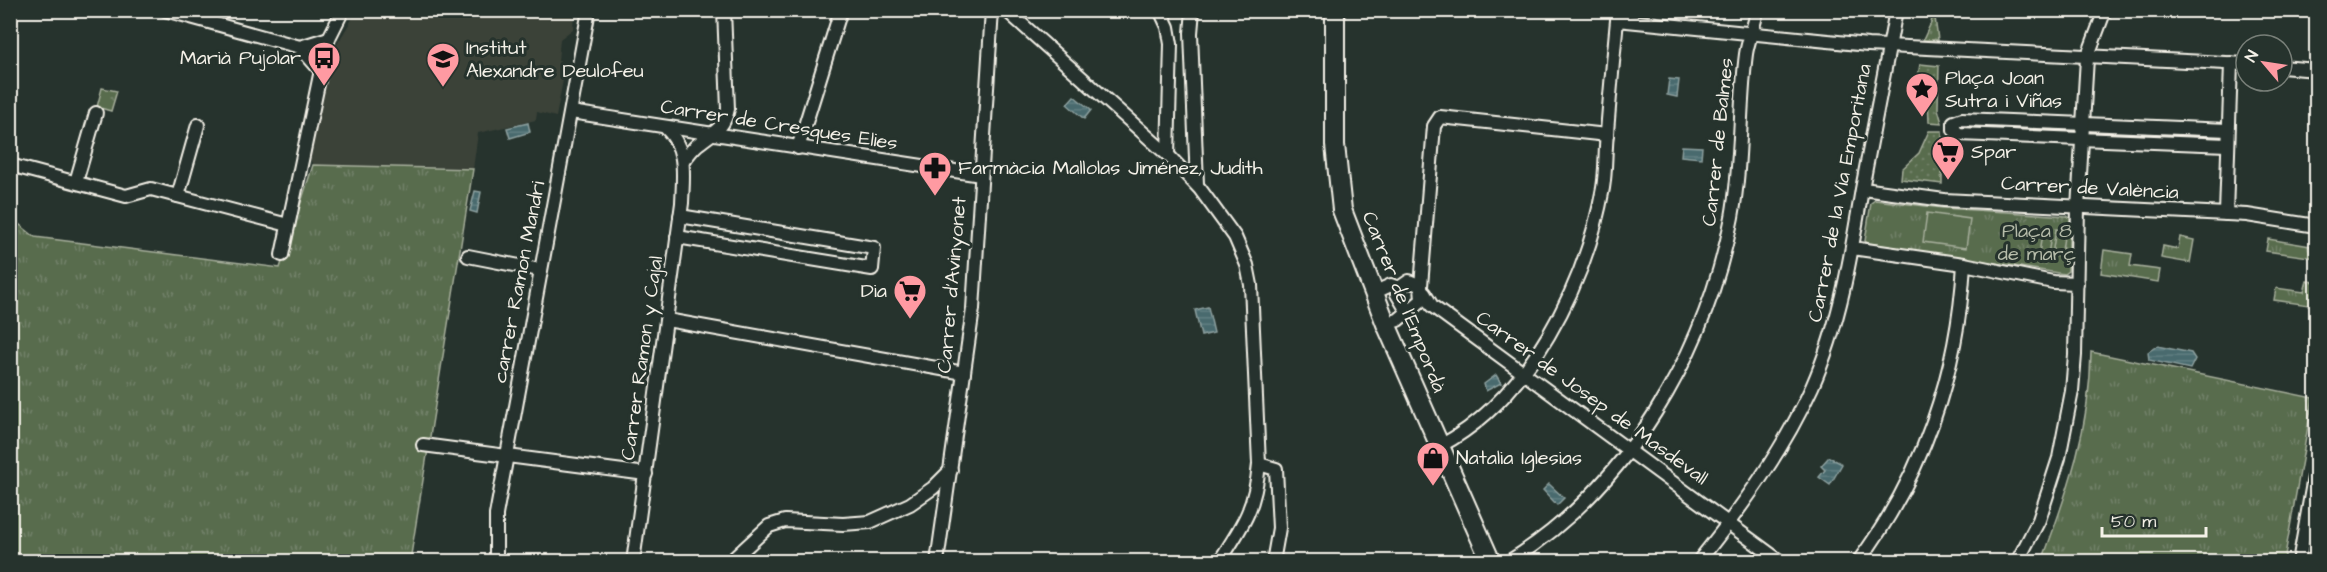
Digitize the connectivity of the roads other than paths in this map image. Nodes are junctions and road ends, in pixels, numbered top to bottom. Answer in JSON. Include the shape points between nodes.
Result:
{"nodes":[{"id":1,"x":165,"y":10,"type":"edge"},
{"id":2,"x":343,"y":10,"type":"edge"},
{"id":3,"x":589,"y":10,"type":"edge"},
{"id":4,"x":724,"y":10,"type":"edge"},
{"id":5,"x":842,"y":10,"type":"edge"},
{"id":6,"x":993,"y":10,"type":"edge"},
{"id":7,"x":1006,"y":10,"type":"edge"},
{"id":8,"x":1160,"y":10,"type":"edge"},
{"id":9,"x":1193,"y":10,"type":"edge"},
{"id":10,"x":1335,"y":10,"type":"edge"},
{"id":11,"x":1757,"y":10,"type":"edge"},
{"id":12,"x":1896,"y":10,"type":"edge"},
{"id":13,"x":2105,"y":10,"type":"edge"},
{"id":14,"x":1618,"y":15,"type":"edge"},
{"id":15,"x":1753,"y":34,"type":"junction"},
{"id":16,"x":329,"y":38,"type":"junction"},
{"id":17,"x":1889,"y":46,"type":"junction"},
{"id":18,"x":300,"y":47,"type":"junction"},
{"id":19,"x":2087,"y":58,"type":"junction"},
{"id":20,"x":2231,"y":63,"type":"junction"},
{"id":21,"x":2234,"y":63,"type":"edge"},
{"id":22,"x":2294,"y":68,"type":"edge"},
{"id":23,"x":320,"y":70,"type":"junction"},
{"id":24,"x":2316,"y":70,"type":"edge"},
{"id":25,"x":572,"y":111,"type":"junction"},
{"id":26,"x":96,"y":113,"type":"dead end"},
{"id":27,"x":198,"y":124,"type":"dead end"},
{"id":28,"x":2083,"y":124,"type":"junction"},
{"id":29,"x":665,"y":127,"type":"junction"},
{"id":30,"x":2228,"y":130,"type":"junction"},
{"id":31,"x":716,"y":132,"type":"junction"},
{"id":32,"x":1607,"y":135,"type":"junction"},
{"id":33,"x":2082,"y":138,"type":"junction"},
{"id":34,"x":2227,"y":145,"type":"junction"},
{"id":35,"x":798,"y":148,"type":"junction"},
{"id":36,"x":1168,"y":155,"type":"junction"},
{"id":37,"x":684,"y":160,"type":"junction"},
{"id":38,"x":10,"y":165,"type":"edge"},
{"id":39,"x":981,"y":175,"type":"junction"},
{"id":40,"x":76,"y":182,"type":"junction"},
{"id":41,"x":1197,"y":184,"type":"junction"},
{"id":42,"x":1863,"y":189,"type":"junction"},
{"id":43,"x":178,"y":196,"type":"junction"},
{"id":44,"x":2078,"y":208,"type":"junction"},
{"id":45,"x":2226,"y":214,"type":"junction"},
{"id":46,"x":680,"y":216,"type":"junction"},
{"id":47,"x":288,"y":225,"type":"junction"},
{"id":48,"x":2316,"y":226,"type":"edge"},
{"id":49,"x":678,"y":237,"type":"junction"},
{"id":50,"x":1852,"y":248,"type":"junction"},
{"id":51,"x":282,"y":255,"type":"dead end"},
{"id":52,"x":468,"y":256,"type":"dead end"},
{"id":53,"x":1964,"y":264,"type":"junction"},
{"id":54,"x":540,"y":270,"type":"junction"},
{"id":55,"x":2078,"y":283,"type":"junction"},
{"id":56,"x":1420,"y":287,"type":"junction"},
{"id":57,"x":1399,"y":288,"type":"junction"},
{"id":58,"x":1373,"y":293,"type":"junction"},
{"id":59,"x":1432,"y":306,"type":"junction"},
{"id":60,"x":1414,"y":307,"type":"junction"},
{"id":61,"x":667,"y":320,"type":"junction"},
{"id":62,"x":1386,"y":324,"type":"junction"},
{"id":63,"x":1524,"y":371,"type":"junction"},
{"id":64,"x":964,"y":373,"type":"junction"},
{"id":65,"x":423,"y":446,"type":"dead end"},
{"id":66,"x":1440,"y":447,"type":"junction"},
{"id":67,"x":1628,"y":449,"type":"junction"},
{"id":68,"x":507,"y":455,"type":"junction"},
{"id":69,"x":1259,"y":464,"type":"junction"},
{"id":70,"x":2316,"y":466,"type":"edge"},
{"id":71,"x":951,"y":470,"type":"junction"},
{"id":72,"x":646,"y":474,"type":"junction"},
{"id":73,"x":2039,"y":520,"type":"junction"},
{"id":74,"x":1728,"y":523,"type":"junction"},
{"id":75,"x":496,"y":561,"type":"edge"},
{"id":76,"x":633,"y":561,"type":"edge"},
{"id":77,"x":730,"y":561,"type":"edge"},
{"id":78,"x":937,"y":561,"type":"edge"},
{"id":79,"x":1219,"y":561,"type":"edge"},
{"id":80,"x":1274,"y":561,"type":"edge"},
{"id":81,"x":1491,"y":561,"type":"edge"},
{"id":82,"x":1509,"y":561,"type":"edge"},
{"id":83,"x":1698,"y":561,"type":"edge"},
{"id":84,"x":1782,"y":561,"type":"edge"},
{"id":85,"x":1858,"y":561,"type":"edge"},
{"id":86,"x":2017,"y":561,"type":"edge"},
{"id":87,"x":2026,"y":561,"type":"edge"},
{"id":88,"x":2299,"y":561,"type":"edge"}],
"edges":[{"from":1,"to":18,"type":"street"},
{"from":2,"to":16,"type":"street"},
{"from":3,"to":25,"type":"street","name":"carrer Ramon Mandri"},
{"from":4,"to":31,"type":"street","via":[[728,109],[726,121]]},
{"from":5,"to":35,"type":"street"},
{"from":6,"to":39,"type":"street","name":"Carrer d'Avinyonet"},
{"from":7,"to":36,"type":"street"},
{"from":8,"to":36,"type":"street","via":[[1171,44]]},
{"from":9,"to":41,"type":"street"},
{"from":10,"to":58,"type":"main road","name":"Carrer de l'Empordà","via":[[1338,186],[1347,228]]},
{"from":11,"to":15,"type":"street","name":"Carrer de Balmes"},
{"from":12,"to":17,"type":"street","name":"Carrer de la Via Emporitana"},
{"from":13,"to":19,"type":"street"},
{"from":14,"to":15,"type":"street"},
{"from":14,"to":32,"type":"street"},
{"from":15,"to":17,"type":"street"},
{"from":15,"to":67,"type":"street","name":"Carrer de Balmes","via":[[1746,52],[1737,180],[1723,257],[1683,364]]},
{"from":16,"to":18,"type":"street"},
{"from":16,"to":23,"type":"street"},
{"from":17,"to":19,"type":"street"},
{"from":17,"to":42,"type":"street","name":"Carrer de la Via Emporitana"},
{"from":18,"to":23,"type":"street"},
{"from":19,"to":20,"type":"street"},
{"from":19,"to":28,"type":"street"},
{"from":20,"to":21,"type":"street"},
{"from":20,"to":30,"type":"street"},
{"from":22,"to":24,"type":"street"},
{"from":23,"to":47,"type":"street"},
{"from":25,"to":29,"type":"street","name":"Carrer de Cresques Elies"},
{"from":25,"to":54,"type":"street","name":"carrer Ramon Mandri"},
{"from":26,"to":40,"type":"street"},
{"from":27,"to":43,"type":"street"},
{"from":28,"to":30,"type":"street"},
{"from":28,"to":33,"type":"street"},
{"from":28,"to":33,"type":"street","via":[[1962,119],[1954,122],[1954,130],[1959,134]]},
{"from":29,"to":31,"type":"street","name":"Carrer de Cresques Elies"},
{"from":29,"to":37,"type":"street","name":"Carrer Ramon y Cajal","via":[[677,139]]},
{"from":30,"to":34,"type":"street"},
{"from":31,"to":35,"type":"street","name":"Carrer de Cresques Elies"},
{"from":31,"to":37,"type":"street","via":[[699,142]]},
{"from":32,"to":56,"type":"street","via":[[1440,117],[1434,126]]},
{"from":32,"to":63,"type":"street","via":[[1604,185],[1585,262]]},
{"from":33,"to":34,"type":"street"},
{"from":33,"to":44,"type":"street"},
{"from":34,"to":45,"type":"street"},
{"from":35,"to":39,"type":"street","name":"Carrer de Cresques Elies"},
{"from":36,"to":41,"type":"street"},
{"from":37,"to":46,"type":"street","name":"Carrer Ramon y Cajal"},
{"from":38,"to":40,"type":"street"},
{"from":39,"to":64,"type":"street","name":"Carrer d'Avinyonet","via":[[973,309]]},
{"from":40,"to":43,"type":"street","via":[[126,196],[151,189]]},
{"from":41,"to":69,"type":"street","via":[[1235,237],[1247,265]]},
{"from":42,"to":44,"type":"street","name":"Carrer de València","via":[[1944,200]]},
{"from":42,"to":50,"type":"street","name":"Carrer de la Via Emporitana"},
{"from":43,"to":47,"type":"street"},
{"from":44,"to":45,"type":"street","name":"Carrer de València"},
{"from":44,"to":55,"type":"street"},
{"from":45,"to":48,"type":"street","name":"Carrer de València"},
{"from":46,"to":49,"type":"street","name":"Carrer Ramon y Cajal"},
{"from":46,"to":49,"type":"street","via":[[874,248],[872,269]]},
{"from":47,"to":51,"type":"street"},
{"from":49,"to":61,"type":"street","name":"Carrer Ramon y Cajal"},
{"from":50,"to":53,"type":"street"},
{"from":50,"to":74,"type":"street","name":"Carrer de la Via Emporitana","via":[[1833,331],[1813,385],[1791,430]]},
{"from":52,"to":54,"type":"street"},
{"from":53,"to":55,"type":"street","via":[[2053,282]]},
{"from":53,"to":85,"type":"street","via":[[1954,351],[1936,418],[1909,483]]},
{"from":54,"to":68,"type":"street","name":"carrer Ramon Mandri"},
{"from":55,"to":73,"type":"street","via":[[2072,391],[2059,458]]},
{"from":56,"to":57,"type":"street","via":[[1409,281]]},
{"from":56,"to":59,"type":"street"},
{"from":56,"to":60,"type":"street"},
{"from":57,"to":58,"type":"street","via":[[1391,285]]},
{"from":57,"to":60,"type":"street","via":[[1399,301]]},
{"from":58,"to":62,"type":"main road","name":"Carrer de l'Empordà"},
{"from":59,"to":60,"type":"street"},
{"from":59,"to":63,"type":"street","name":"Carrer de Josep de Masdevall"},
{"from":60,"to":62,"type":"street"},
{"from":61,"to":64,"type":"street"},
{"from":61,"to":72,"type":"street","name":"Carrer Ramon y Cajal"},
{"from":62,"to":66,"type":"main road","name":"Carrer de l'Empordà"},
{"from":63,"to":66,"type":"street","via":[[1461,435]]},
{"from":63,"to":67,"type":"street","name":"Carrer de Josep de Masdevall"},
{"from":64,"to":71,"type":"street","name":"Carrer d'Avinyonet"},
{"from":65,"to":68,"type":"street"},
{"from":66,"to":81,"type":"main road","name":"Carrer de l'Empordà"},
{"from":67,"to":74,"type":"street","name":"Carrer de Josep de Masdevall"},
{"from":67,"to":82,"type":"street","name":"Carrer de Balmes","via":[[1564,521]]},
{"from":68,"to":72,"type":"street"},
{"from":68,"to":75,"type":"street","name":"carrer Ramon Mandri","via":[[496,515]]},
{"from":69,"to":79,"type":"street","via":[[1256,493],[1246,522]]},
{"from":69,"to":80,"type":"street","via":[[1276,469],[1280,528]]},
{"from":70,"to":88,"type":"street"},
{"from":71,"to":77,"type":"street","via":[[910,504],[870,522],[785,521],[769,526]]},
{"from":71,"to":78,"type":"street","name":"Carrer d'Avinyonet"},
{"from":72,"to":76,"type":"street","name":"Carrer Ramon y Cajal"},
{"from":73,"to":86,"type":"street"},
{"from":73,"to":87,"type":"street"},
{"from":74,"to":83,"type":"street","name":"Carrer de la Via Emporitana"},
{"from":74,"to":84,"type":"street","name":"Carrer de Josep de Masdevall"}]}
